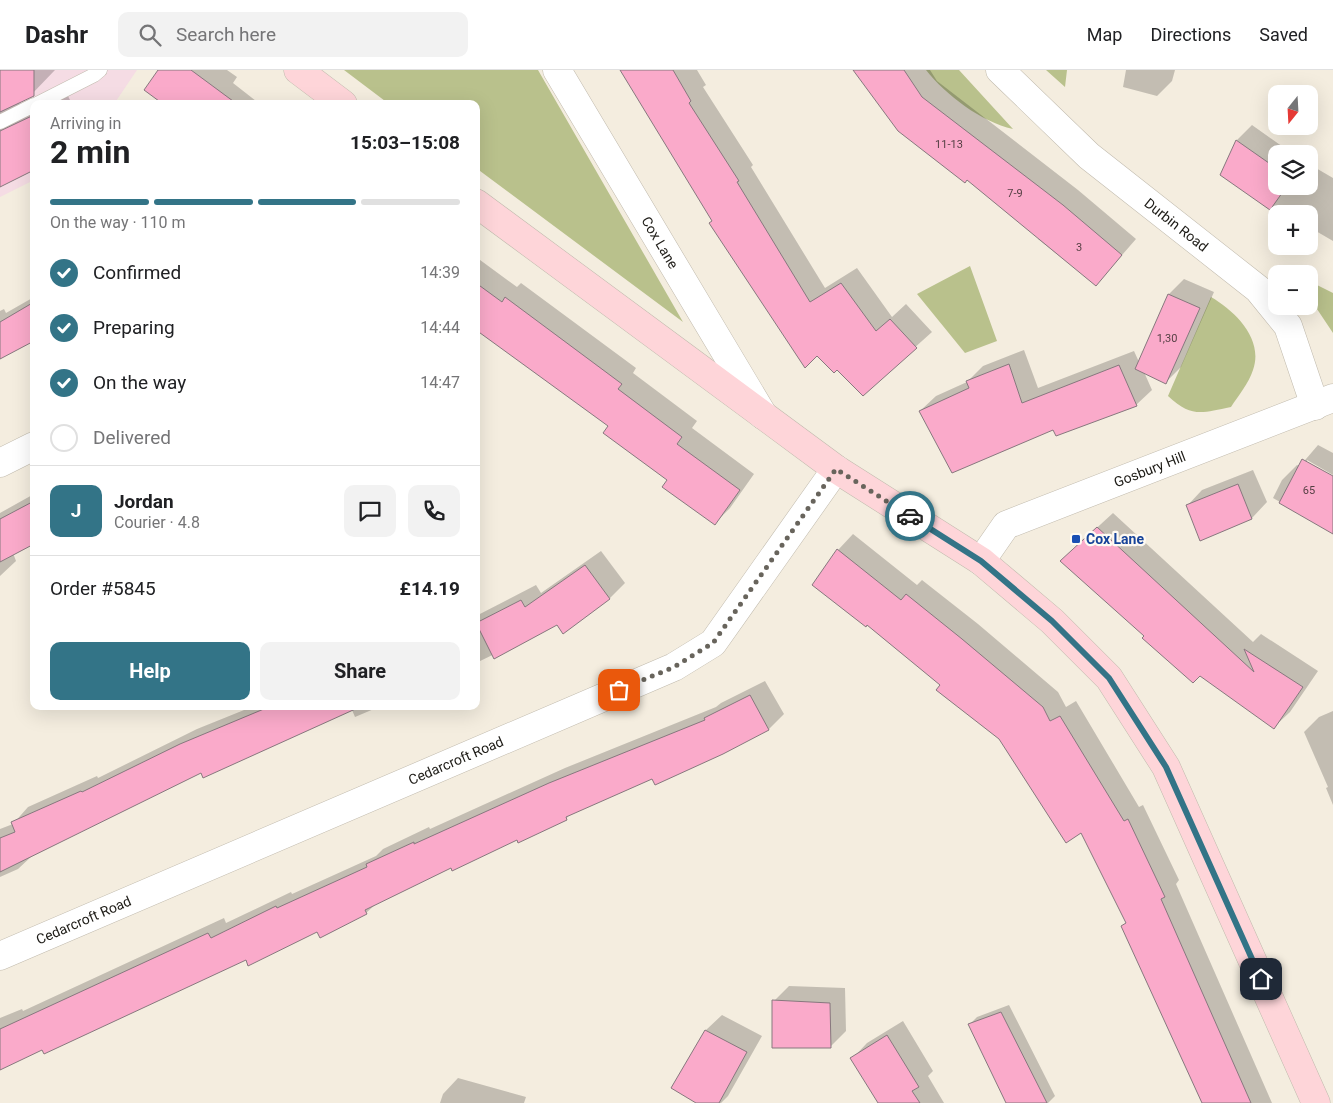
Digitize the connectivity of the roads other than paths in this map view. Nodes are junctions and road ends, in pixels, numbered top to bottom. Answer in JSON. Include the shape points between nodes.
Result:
{"nodes":[{"id":1,"x":100,"y":70,"type":"edge"},
{"id":2,"x":298,"y":70,"type":"edge"},
{"id":3,"x":557,"y":70,"type":"edge"},
{"id":4,"x":1000,"y":70,"type":"edge"},
{"id":5,"x":43,"y":100,"type":"edge"},
{"id":6,"x":338,"y":100,"type":"edge"},
{"id":7,"x":30,"y":107,"type":"edge"},
{"id":8,"x":0,"y":122,"type":"edge"},
{"id":9,"x":480,"y":206,"type":"edge"},
{"id":10,"x":1324,"y":402,"type":"edge"},
{"id":11,"x":764,"y":415,"type":"junction"},
{"id":12,"x":30,"y":448,"type":"edge"},
{"id":13,"x":0,"y":463,"type":"edge"},
{"id":14,"x":836,"y":469,"type":"junction"},
{"id":15,"x":981,"y":561,"type":"junction"},
{"id":16,"x":0,"y":956,"type":"edge"},
{"id":17,"x":1316,"y":1103,"type":"edge"}],
"edges":[{"from":1,"to":5,"type":"lane"},
{"from":2,"to":6,"type":"street"},
{"from":3,"to":11,"type":"street","name":"Cox Lane"},
{"from":4,"to":10,"type":"street","name":"Durbin Road","via":[[1089,156],[1258,289],[1288,326]]},
{"from":7,"to":8,"type":"lane"},
{"from":9,"to":11,"type":"street","name":"Cox Lane"},
{"from":10,"to":15,"type":"street","name":"Gosbury Hill","via":[[1006,526]]},
{"from":11,"to":14,"type":"street","name":"Cox Lane"},
{"from":12,"to":13,"type":"street"},
{"from":14,"to":15,"type":"street","name":"Cox Lane"},
{"from":14,"to":16,"type":"street","name":"Cedarcroft Road","via":[[713,643],[674,667]]},
{"from":15,"to":17,"type":"street","name":"Cox Lane","via":[[1052,621],[1109,678],[1166,767]]}]}
